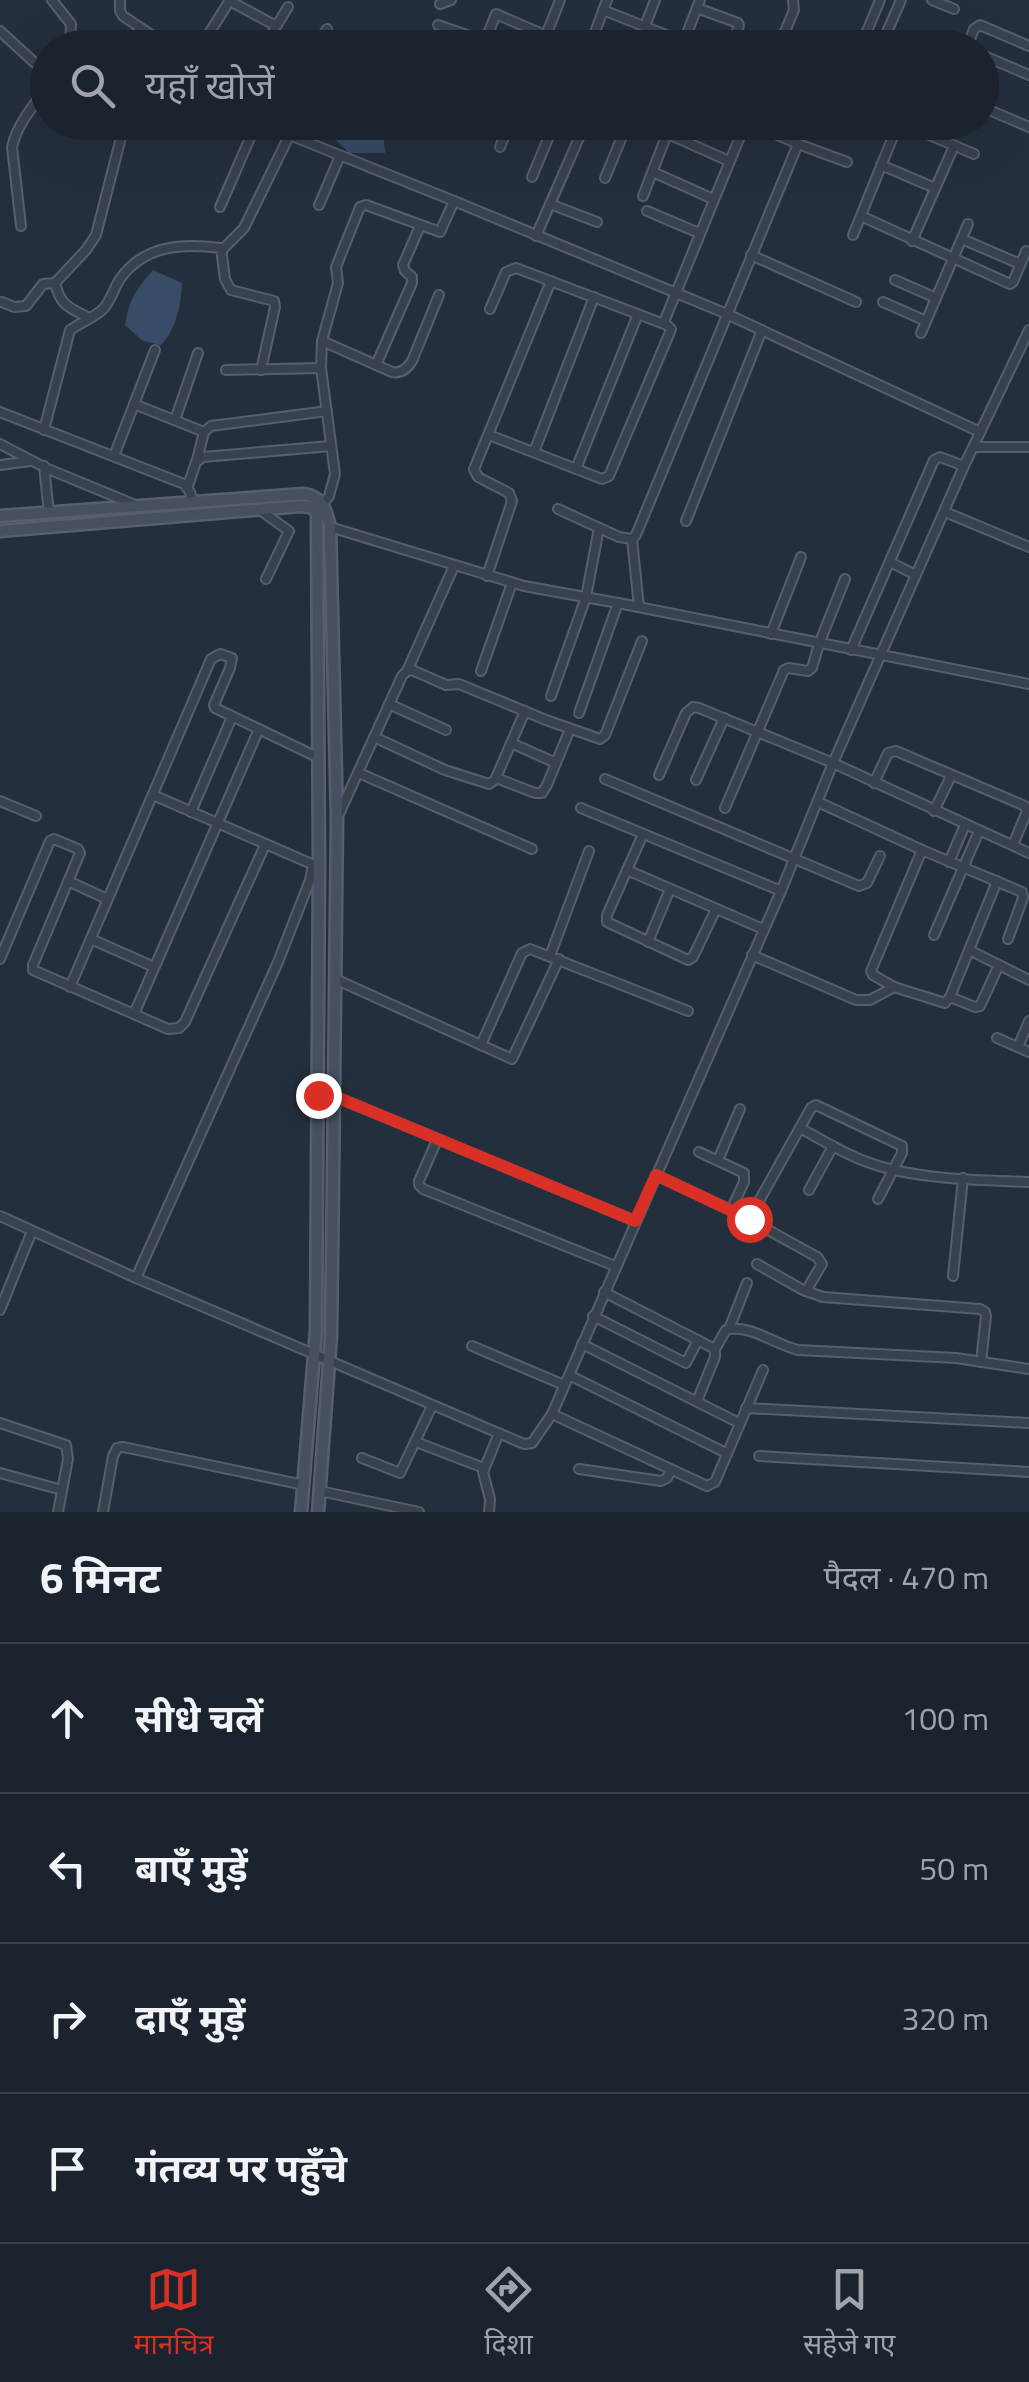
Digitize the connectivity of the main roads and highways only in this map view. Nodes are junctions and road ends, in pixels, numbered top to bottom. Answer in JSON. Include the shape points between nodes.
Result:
{"nodes":[{"id":1,"x":122,"y":508,"type":"junction"},
{"id":2,"x":320,"y":508,"type":"junction"},
{"id":3,"x":0,"y":516,"type":"edge"},
{"id":4,"x":124,"y":521,"type":"junction"},
{"id":5,"x":0,"y":531,"type":"edge"},
{"id":6,"x":319,"y":844,"type":"junction"},
{"id":7,"x":337,"y":844,"type":"junction"},
{"id":8,"x":301,"y":1512,"type":"edge"},
{"id":9,"x":318,"y":1512,"type":"edge"}],
"edges":[{"from":1,"to":2,"type":"main road","via":[[304,494],[314,496]]},
{"from":1,"to":3,"type":"main road"},
{"from":1,"to":4,"type":"main road"},
{"from":2,"to":4,"type":"main road"},
{"from":2,"to":6,"type":"main road"},
{"from":2,"to":7,"type":"main road","via":[[330,527]]},
{"from":4,"to":5,"type":"main road"},
{"from":6,"to":7,"type":"main road"},
{"from":6,"to":8,"type":"main road","via":[[315,1355]]},
{"from":7,"to":9,"type":"main road","via":[[330,1361]]}]}
